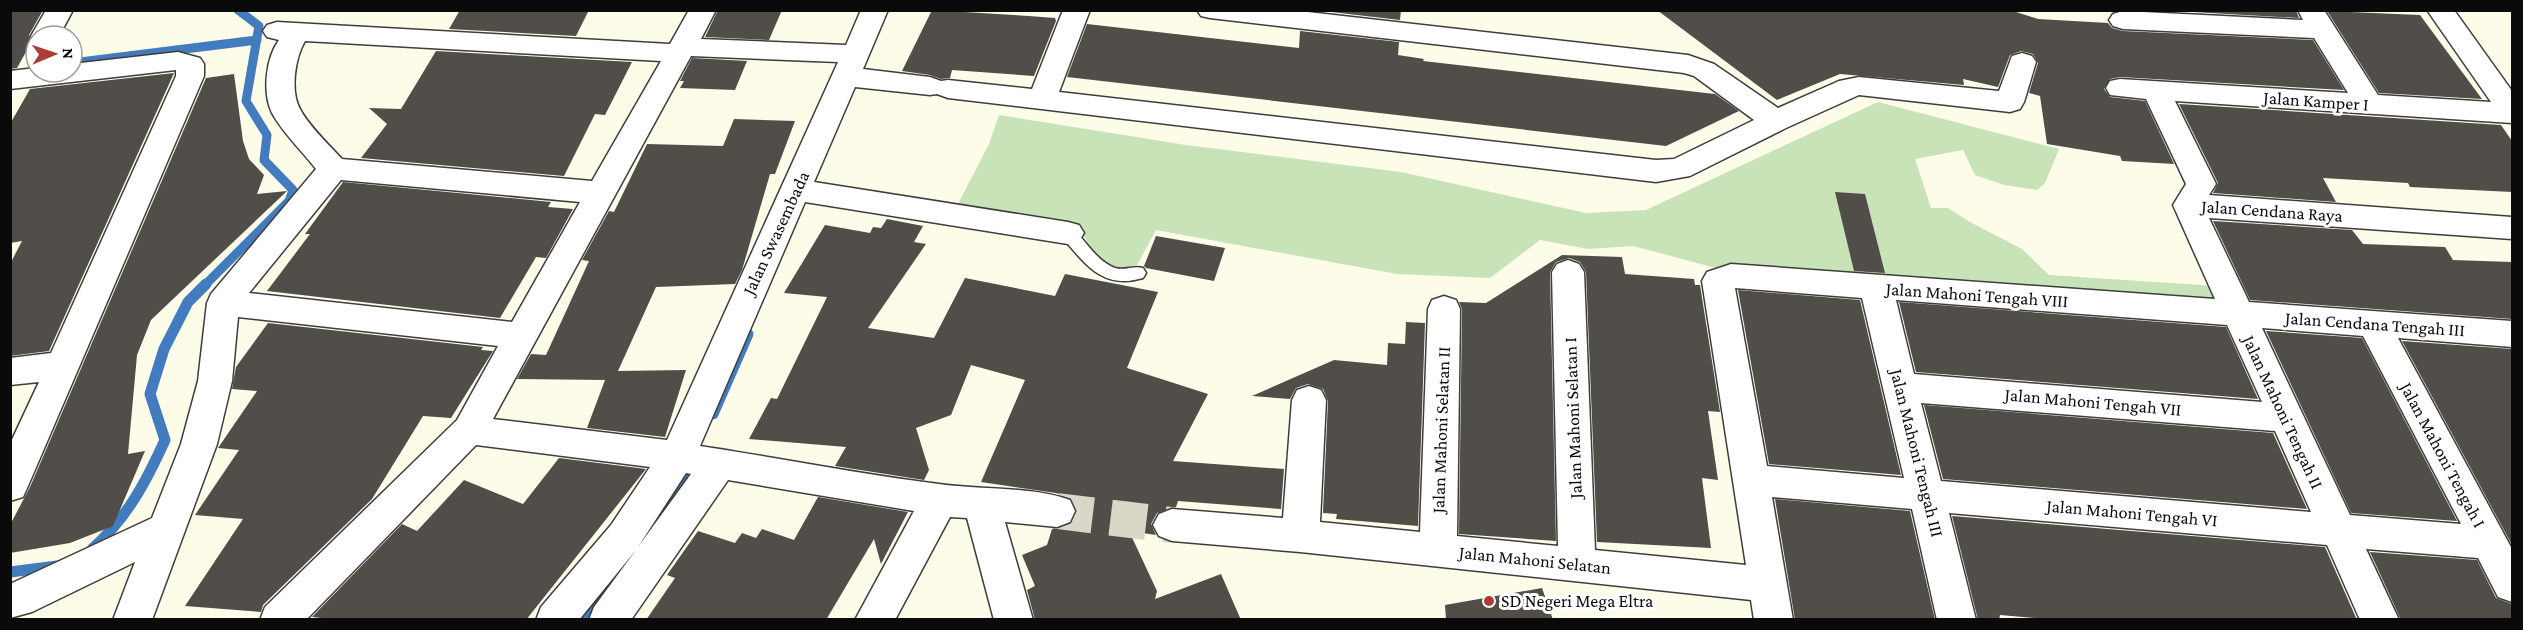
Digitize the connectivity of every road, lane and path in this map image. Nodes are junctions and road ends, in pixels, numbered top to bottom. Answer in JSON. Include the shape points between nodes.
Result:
{"nodes":[{"id":1,"x":60,"y":10,"type":"edge"},
{"id":2,"x":703,"y":10,"type":"edge"},
{"id":3,"x":875,"y":10,"type":"edge"},
{"id":4,"x":1077,"y":10,"type":"edge"},
{"id":5,"x":1210,"y":10,"type":"edge"},
{"id":6,"x":2440,"y":10,"type":"edge"},
{"id":7,"x":2123,"y":20,"type":"dead end"},
{"id":8,"x":2317,"y":20,"type":"edge"},
{"id":9,"x":52,"y":24,"type":"edge"},
{"id":10,"x":681,"y":50,"type":"junction"},
{"id":11,"x":2022,"y":62,"type":"dead end"},
{"id":12,"x":852,"y":66,"type":"junction"},
{"id":13,"x":24,"y":70,"type":"edge"},
{"id":14,"x":14,"y":85,"type":"edge"},
{"id":15,"x":2120,"y":88,"type":"dead end"},
{"id":16,"x":2504,"y":89,"type":"edge"},
{"id":17,"x":2156,"y":91,"type":"junction"},
{"id":18,"x":1042,"y":99,"type":"junction"},
{"id":19,"x":2369,"y":104,"type":"junction"},
{"id":20,"x":2512,"y":112,"type":"edge"},
{"id":21,"x":1776,"y":121,"type":"junction"},
{"id":22,"x":333,"y":169,"type":"junction"},
{"id":23,"x":796,"y":190,"type":"junction"},
{"id":24,"x":601,"y":193,"type":"junction"},
{"id":25,"x":2194,"y":194,"type":"junction"},
{"id":26,"x":2512,"y":206,"type":"edge"},
{"id":27,"x":2512,"y":228,"type":"edge"},
{"id":28,"x":1068,"y":233,"type":"joint"},
{"id":29,"x":1568,"y":272,"type":"dead end"},
{"id":30,"x":1137,"y":273,"type":"dead end"},
{"id":31,"x":1718,"y":281,"type":"joint"},
{"id":32,"x":1876,"y":287,"type":"junction"},
{"id":33,"x":223,"y":303,"type":"junction"},
{"id":34,"x":1444,"y":309,"type":"dead end"},
{"id":35,"x":2238,"y":315,"type":"junction"},
{"id":36,"x":2374,"y":325,"type":"junction"},
{"id":37,"x":2512,"y":334,"type":"edge"},
{"id":38,"x":522,"y":336,"type":"junction"},
{"id":39,"x":63,"y":365,"type":"junction"},
{"id":40,"x":10,"y":372,"type":"edge"},
{"id":41,"x":1900,"y":387,"type":"junction"},
{"id":42,"x":1309,"y":400,"type":"dead end"},
{"id":43,"x":2286,"y":418,"type":"junction"},
{"id":44,"x":469,"y":430,"type":"junction"},
{"id":45,"x":677,"y":457,"type":"junction"},
{"id":46,"x":720,"y":463,"type":"junction"},
{"id":47,"x":1751,"y":480,"type":"junction"},
{"id":48,"x":10,"y":486,"type":"edge"},
{"id":49,"x":1927,"y":495,"type":"junction"},
{"id":50,"x":940,"y":500,"type":"junction"},
{"id":51,"x":981,"y":502,"type":"junction"},
{"id":52,"x":1058,"y":511,"type":"tunnel mouth"},
{"id":53,"x":1172,"y":525,"type":"tunnel mouth"},
{"id":54,"x":168,"y":528,"type":"junction"},
{"id":55,"x":2338,"y":531,"type":"junction"},
{"id":56,"x":1300,"y":536,"type":"junction"},
{"id":57,"x":2490,"y":543,"type":"junction"},
{"id":58,"x":1437,"y":550,"type":"junction"},
{"id":59,"x":1577,"y":565,"type":"junction"},
{"id":60,"x":2511,"y":579,"type":"edge"},
{"id":61,"x":10,"y":601,"type":"edge"},
{"id":62,"x":1772,"y":602,"type":"edge"},
{"id":63,"x":132,"y":620,"type":"edge"},
{"id":64,"x":279,"y":620,"type":"edge"},
{"id":65,"x":555,"y":620,"type":"edge"},
{"id":66,"x":608,"y":620,"type":"edge"},
{"id":67,"x":874,"y":620,"type":"edge"},
{"id":68,"x":1014,"y":620,"type":"edge"},
{"id":69,"x":1958,"y":620,"type":"edge"},
{"id":70,"x":2380,"y":620,"type":"edge"}],
"edges":[{"from":1,"to":9,"type":"street"},
{"from":2,"to":10,"type":"street"},
{"from":3,"to":12,"type":"street","name":"Jalan Swasembada"},
{"from":4,"to":18,"type":"street"},
{"from":5,"to":21,"type":"street","via":[[1688,64],[1704,70]]},
{"from":6,"to":16,"type":"street"},
{"from":7,"to":8,"type":"street"},
{"from":8,"to":19,"type":"street"},
{"from":10,"to":12,"type":"street"},
{"from":10,"to":22,"type":"street","via":[[284,32],[286,48],[280,73],[285,110]]},
{"from":10,"to":24,"type":"street"},
{"from":11,"to":21,"type":"street","via":[[2010,102],[1859,86]]},
{"from":12,"to":18,"type":"street","via":[[939,87]]},
{"from":12,"to":23,"type":"street","name":"Jalan Swasembada"},
{"from":13,"to":14,"type":"street"},
{"from":14,"to":39,"type":"street","via":[[178,61],[190,64],[190,76]]},
{"from":15,"to":17,"type":"street","name":"Jalan Kamper I"},
{"from":16,"to":20,"type":"street"},
{"from":17,"to":19,"type":"street","name":"Jalan Kamper I"},
{"from":17,"to":25,"type":"street","name":"Jalan Mahoni Tengah II"},
{"from":18,"to":21,"type":"street","via":[[1656,171],[1679,169]]},
{"from":19,"to":20,"type":"street","name":"Jalan Kamper I"},
{"from":22,"to":24,"type":"street"},
{"from":22,"to":33,"type":"street"},
{"from":23,"to":28,"type":"street"},
{"from":23,"to":45,"type":"street","name":"Jalan Swasembada"},
{"from":24,"to":38,"type":"street"},
{"from":25,"to":26,"type":"street","name":"Jalan Cendana Raya"},
{"from":25,"to":27,"type":"street","name":"Jalan Cendana Raya"},
{"from":25,"to":35,"type":"street","name":"Jalan Mahoni Tengah II"},
{"from":28,"to":30,"type":"lane","via":[[1103,271],[1124,278]]},
{"from":29,"to":59,"type":"street","name":"Jalan Mahoni Selatan I"},
{"from":31,"to":32,"type":"street","name":"Jalan Mahoni Tengah VIII","via":[[1731,276]]},
{"from":31,"to":47,"type":"street","name":"Jalan Mahoni Selatan"},
{"from":32,"to":35,"type":"street","name":"Jalan Mahoni Tengah VIII"},
{"from":32,"to":41,"type":"street","name":"Jalan Mahoni Tengah III"},
{"from":33,"to":38,"type":"street"},
{"from":33,"to":54,"type":"street","via":[[215,381],[200,444]]},
{"from":34,"to":58,"type":"street","name":"Jalan Mahoni Selatan II"},
{"from":35,"to":36,"type":"street","name":"Jalan Cendana Tengah III"},
{"from":35,"to":43,"type":"street","name":"Jalan Mahoni Tengah II"},
{"from":36,"to":37,"type":"street","name":"Jalan Cendana Tengah III"},
{"from":36,"to":57,"type":"street","name":"Jalan Mahoni Tengah I"},
{"from":38,"to":44,"type":"street"},
{"from":39,"to":40,"type":"street"},
{"from":39,"to":48,"type":"street"},
{"from":41,"to":43,"type":"street","name":"Jalan Mahoni Tengah VII"},
{"from":41,"to":49,"type":"street","name":"Jalan Mahoni Tengah III"},
{"from":42,"to":56,"type":"street"},
{"from":43,"to":55,"type":"street","name":"Jalan Mahoni Tengah II"},
{"from":44,"to":45,"type":"street"},
{"from":44,"to":64,"type":"street"},
{"from":45,"to":46,"type":"street"},
{"from":45,"to":65,"type":"street","name":"Jalan Swasembada","via":[[624,537]]},
{"from":46,"to":50,"type":"street"},
{"from":46,"to":66,"type":"street"},
{"from":47,"to":49,"type":"street","name":"Jalan Mahoni Tengah VI"},
{"from":47,"to":62,"type":"street","name":"Jalan Mahoni Selatan"},
{"from":49,"to":55,"type":"street","name":"Jalan Mahoni Tengah VI"},
{"from":49,"to":69,"type":"street","name":"Jalan Mahoni Tengah III"},
{"from":50,"to":51,"type":"street"},
{"from":50,"to":67,"type":"street"},
{"from":51,"to":52,"type":"street"},
{"from":51,"to":68,"type":"street"},
{"from":53,"to":56,"type":"street","name":"Jalan Mahoni Selatan"},
{"from":54,"to":61,"type":"street"},
{"from":54,"to":63,"type":"street"},
{"from":55,"to":57,"type":"street","name":"Jalan Mahoni Tengah VI"},
{"from":55,"to":70,"type":"street","name":"Jalan Mahoni Tengah II"},
{"from":56,"to":58,"type":"street","name":"Jalan Mahoni Selatan"},
{"from":57,"to":60,"type":"street","name":"Jalan Mahoni Tengah I"},
{"from":58,"to":59,"type":"street","name":"Jalan Mahoni Selatan"},
{"from":59,"to":62,"type":"street","name":"Jalan Mahoni Selatan"}]}
